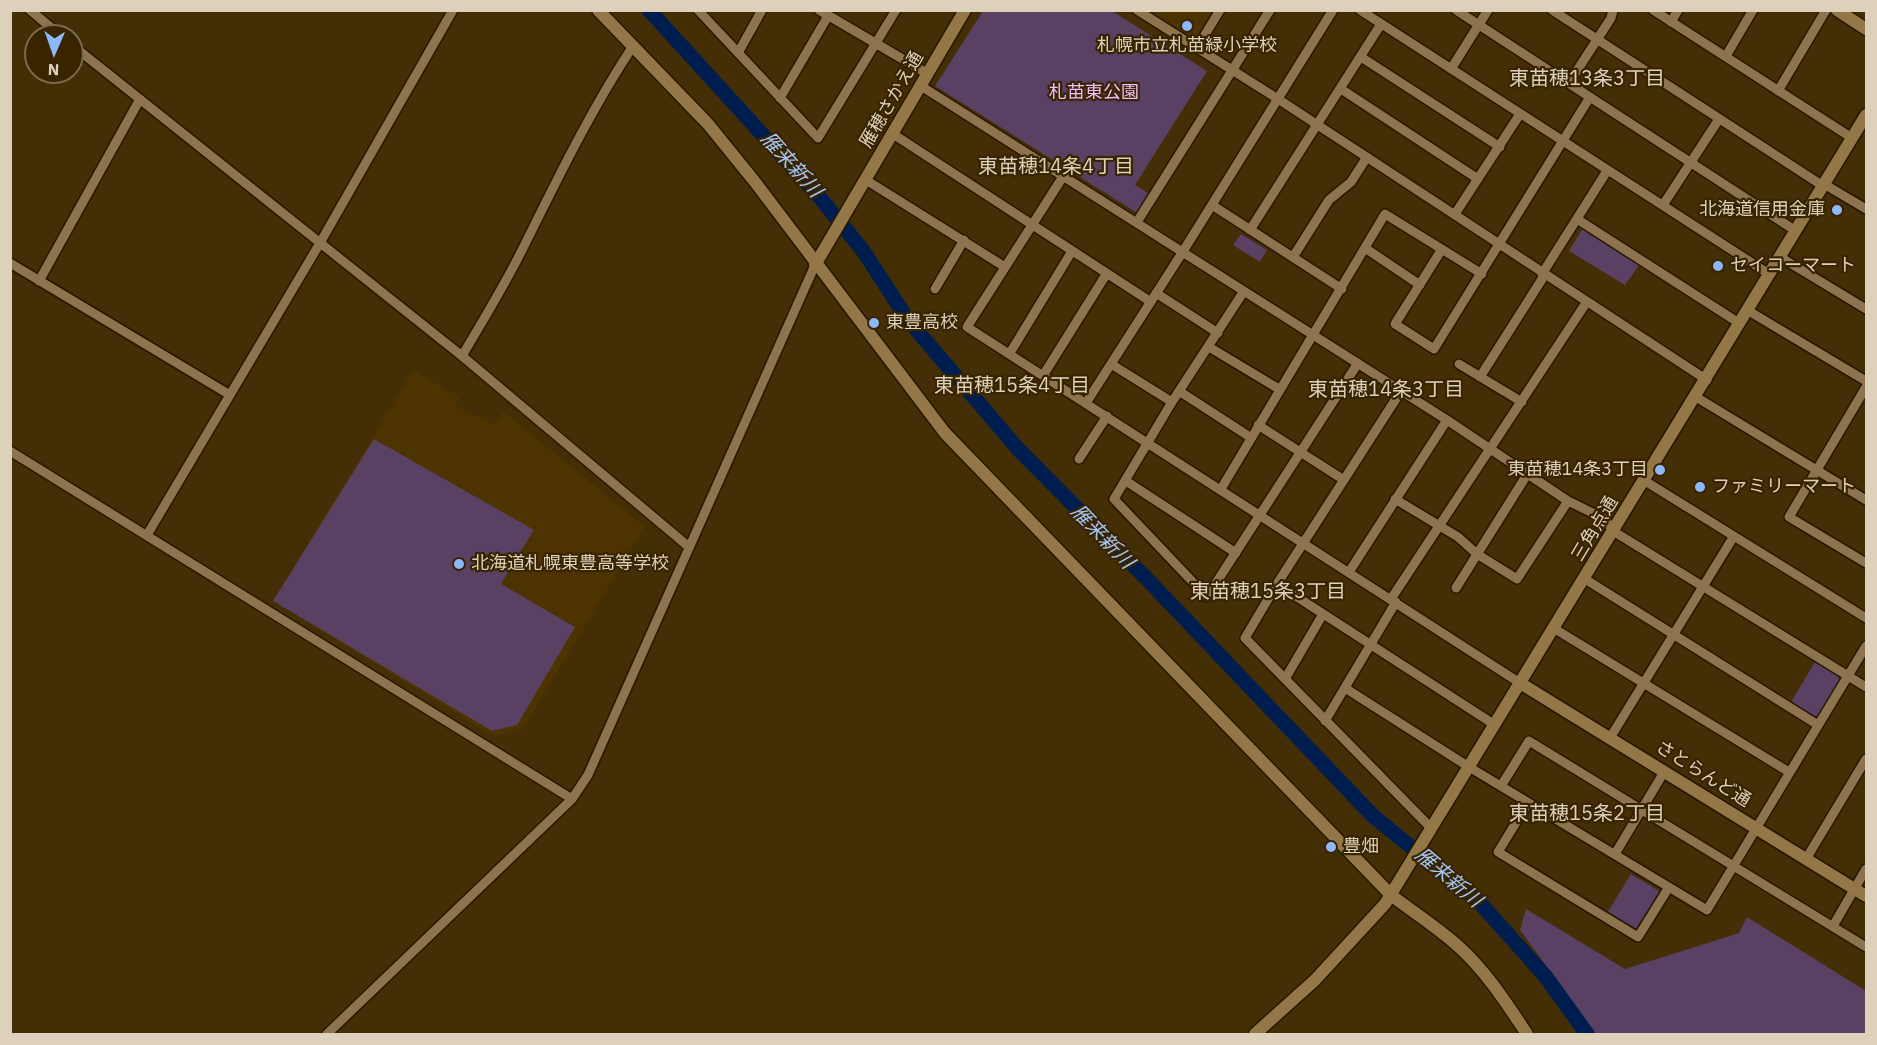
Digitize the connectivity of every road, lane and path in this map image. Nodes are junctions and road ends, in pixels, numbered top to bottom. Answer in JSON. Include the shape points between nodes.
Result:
{"nodes":[{"id":1,"x":30,"y":10,"type":"edge"},
{"id":2,"x":453,"y":10,"type":"edge"},
{"id":3,"x":598,"y":10,"type":"edge"},
{"id":4,"x":698,"y":10,"type":"edge"},
{"id":5,"x":762,"y":10,"type":"edge"},
{"id":6,"x":896,"y":10,"type":"edge"},
{"id":7,"x":965,"y":10,"type":"edge"},
{"id":8,"x":1137,"y":10,"type":"edge"},
{"id":9,"x":1220,"y":10,"type":"edge"},
{"id":10,"x":1270,"y":10,"type":"edge"},
{"id":11,"x":1333,"y":10,"type":"edge"},
{"id":12,"x":1360,"y":10,"type":"edge"},
{"id":13,"x":1456,"y":10,"type":"edge"},
{"id":14,"x":1488,"y":10,"type":"edge"},
{"id":15,"x":1552,"y":10,"type":"edge"},
{"id":16,"x":1613,"y":10,"type":"edge"},
{"id":17,"x":1653,"y":10,"type":"edge"},
{"id":18,"x":1678,"y":10,"type":"edge"},
{"id":19,"x":1753,"y":10,"type":"edge"},
{"id":20,"x":1826,"y":10,"type":"edge"},
{"id":21,"x":1837,"y":10,"type":"edge"},
{"id":22,"x":823,"y":13,"type":"edge"},
{"id":23,"x":1671,"y":22,"type":"junction"},
{"id":24,"x":47,"y":24,"type":"edge"},
{"id":25,"x":1381,"y":24,"type":"junction"},
{"id":26,"x":1478,"y":25,"type":"junction"},
{"id":27,"x":1866,"y":29,"type":"edge"},
{"id":28,"x":1596,"y":39,"type":"junction"},
{"id":29,"x":876,"y":45,"type":"junction"},
{"id":30,"x":633,"y":46,"type":"junction"},
{"id":31,"x":1197,"y":48,"type":"junction"},
{"id":32,"x":738,"y":53,"type":"junction"},
{"id":33,"x":84,"y":55,"type":"edge"},
{"id":34,"x":1726,"y":56,"type":"junction"},
{"id":35,"x":1361,"y":57,"type":"junction"},
{"id":36,"x":1451,"y":69,"type":"junction"},
{"id":37,"x":1232,"y":71,"type":"junction"},
{"id":38,"x":928,"y":74,"type":"junction"},
{"id":39,"x":1569,"y":83,"type":"junction"},
{"id":40,"x":921,"y":86,"type":"junction"},
{"id":41,"x":1341,"y":89,"type":"junction"},
{"id":42,"x":1778,"y":91,"type":"junction"},
{"id":43,"x":1590,"y":97,"type":"junction"},
{"id":44,"x":780,"y":98,"type":"junction"},
{"id":45,"x":140,"y":99,"type":"junction"},
{"id":46,"x":1278,"y":99,"type":"junction"},
{"id":47,"x":1520,"y":114,"type":"junction"},
{"id":48,"x":1866,"y":115,"type":"edge"},
{"id":49,"x":1719,"y":119,"type":"junction"},
{"id":50,"x":1317,"y":126,"type":"junction"},
{"id":51,"x":893,"y":134,"type":"junction"},
{"id":52,"x":1852,"y":138,"type":"junction"},
{"id":53,"x":1563,"y":141,"type":"junction"},
{"id":54,"x":1500,"y":147,"type":"junction"},
{"id":55,"x":1367,"y":157,"type":"junction"},
{"id":56,"x":1690,"y":162,"type":"junction"},
{"id":57,"x":1607,"y":171,"type":"junction"},
{"id":58,"x":1064,"y":176,"type":"junction"},
{"id":59,"x":1478,"y":179,"type":"junction"},
{"id":60,"x":866,"y":180,"type":"junction"},
{"id":61,"x":1824,"y":185,"type":"junction"},
{"id":62,"x":1212,"y":205,"type":"junction"},
{"id":63,"x":1663,"y":205,"type":"junction"},
{"id":64,"x":1866,"y":209,"type":"edge"},
{"id":65,"x":1455,"y":214,"type":"junction"},
{"id":66,"x":1577,"y":219,"type":"junction"},
{"id":67,"x":1137,"y":222,"type":"junction"},
{"id":68,"x":1032,"y":224,"type":"junction"},
{"id":69,"x":1251,"y":230,"type":"junction"},
{"id":70,"x":1796,"y":231,"type":"junction"},
{"id":71,"x":964,"y":240,"type":"junction"},
{"id":72,"x":320,"y":243,"type":"junction"},
{"id":73,"x":1498,"y":245,"type":"junction"},
{"id":74,"x":1365,"y":248,"type":"junction"},
{"id":75,"x":1442,"y":249,"type":"junction"},
{"id":76,"x":1072,"y":251,"type":"junction"},
{"id":77,"x":1182,"y":253,"type":"junction"},
{"id":78,"x":1293,"y":257,"type":"junction"},
{"id":79,"x":1780,"y":257,"type":"junction"},
{"id":80,"x":10,"y":263,"type":"edge"},
{"id":81,"x":815,"y":265,"type":"junction"},
{"id":82,"x":1005,"y":267,"type":"junction"},
{"id":83,"x":1107,"y":273,"type":"junction"},
{"id":84,"x":1482,"y":274,"type":"junction"},
{"id":85,"x":1770,"y":274,"type":"junction"},
{"id":86,"x":1543,"y":275,"type":"junction"},
{"id":87,"x":39,"y":281,"type":"junction"},
{"id":88,"x":1420,"y":285,"type":"junction"},
{"id":89,"x":1342,"y":289,"type":"junction"},
{"id":90,"x":934,"y":290,"type":"dead end"},
{"id":91,"x":1244,"y":291,"type":"junction"},
{"id":92,"x":1156,"y":293,"type":"junction"},
{"id":93,"x":1151,"y":302,"type":"junction"},
{"id":94,"x":1586,"y":303,"type":"junction"},
{"id":95,"x":1866,"y":309,"type":"edge"},
{"id":96,"x":1747,"y":310,"type":"junction"},
{"id":97,"x":1738,"y":323,"type":"junction"},
{"id":98,"x":1218,"y":333,"type":"junction"},
{"id":99,"x":1312,"y":334,"type":"junction"},
{"id":100,"x":1209,"y":346,"type":"junction"},
{"id":101,"x":1010,"y":353,"type":"junction"},
{"id":102,"x":462,"y":357,"type":"junction"},
{"id":103,"x":1358,"y":363,"type":"junction"},
{"id":104,"x":1111,"y":364,"type":"junction"},
{"id":105,"x":1458,"y":364,"type":"dead end"},
{"id":106,"x":1044,"y":374,"type":"junction"},
{"id":107,"x":1480,"y":377,"type":"junction"},
{"id":108,"x":1707,"y":380,"type":"junction"},
{"id":109,"x":1866,"y":381,"type":"edge"},
{"id":110,"x":1866,"y":387,"type":"edge"},
{"id":111,"x":1279,"y":389,"type":"junction"},
{"id":112,"x":1179,"y":391,"type":"junction"},
{"id":113,"x":1401,"y":391,"type":"junction"},
{"id":114,"x":230,"y":395,"type":"junction"},
{"id":115,"x":1696,"y":397,"type":"junction"},
{"id":116,"x":1172,"y":402,"type":"junction"},
{"id":117,"x":1522,"y":402,"type":"junction"},
{"id":118,"x":1086,"y":403,"type":"junction"},
{"id":119,"x":1107,"y":416,"type":"junction"},
{"id":120,"x":1448,"y":420,"type":"junction"},
{"id":121,"x":1258,"y":425,"type":"junction"},
{"id":122,"x":1250,"y":437,"type":"junction"},
{"id":123,"x":1149,"y":443,"type":"junction"},
{"id":124,"x":1488,"y":450,"type":"junction"},
{"id":125,"x":10,"y":451,"type":"edge"},
{"id":126,"x":1301,"y":451,"type":"junction"},
{"id":127,"x":1079,"y":459,"type":"dead end"},
{"id":128,"x":1816,"y":470,"type":"junction"},
{"id":129,"x":1527,"y":473,"type":"junction"},
{"id":130,"x":1344,"y":480,"type":"junction"},
{"id":131,"x":1126,"y":481,"type":"junction"},
{"id":132,"x":1645,"y":481,"type":"junction"},
{"id":133,"x":1221,"y":489,"type":"junction"},
{"id":134,"x":1395,"y":499,"type":"junction"},
{"id":135,"x":1866,"y":500,"type":"edge"},
{"id":136,"x":1568,"y":501,"type":"junction"},
{"id":137,"x":1260,"y":515,"type":"junction"},
{"id":138,"x":1441,"y":527,"type":"junction"},
{"id":139,"x":1613,"y":531,"type":"junction"},
{"id":140,"x":147,"y":535,"type":"junction"},
{"id":141,"x":1734,"y":536,"type":"junction"},
{"id":142,"x":1304,"y":543,"type":"junction"},
{"id":143,"x":689,"y":547,"type":"junction"},
{"id":144,"x":1236,"y":553,"type":"junction"},
{"id":145,"x":1477,"y":554,"type":"junction"},
{"id":146,"x":1866,"y":563,"type":"edge"},
{"id":147,"x":1349,"y":572,"type":"junction"},
{"id":148,"x":1585,"y":579,"type":"junction"},
{"id":149,"x":1276,"y":584,"type":"junction"},
{"id":150,"x":1702,"y":587,"type":"junction"},
{"id":151,"x":1456,"y":588,"type":"dead end"},
{"id":152,"x":1394,"y":600,"type":"junction"},
{"id":153,"x":1323,"y":614,"type":"junction"},
{"id":154,"x":1866,"y":618,"type":"edge"},
{"id":155,"x":1555,"y":629,"type":"junction"},
{"id":156,"x":1673,"y":636,"type":"junction"},
{"id":157,"x":1372,"y":645,"type":"junction"},
{"id":158,"x":1866,"y":646,"type":"edge"},
{"id":159,"x":1848,"y":676,"type":"junction"},
{"id":160,"x":1285,"y":679,"type":"junction"},
{"id":161,"x":1520,"y":683,"type":"junction"},
{"id":162,"x":1644,"y":684,"type":"junction"},
{"id":163,"x":1866,"y":687,"type":"edge"},
{"id":164,"x":1345,"y":688,"type":"junction"},
{"id":165,"x":1325,"y":721,"type":"junction"},
{"id":166,"x":1495,"y":725,"type":"junction"},
{"id":167,"x":1818,"y":725,"type":"junction"},
{"id":168,"x":1610,"y":738,"type":"junction"},
{"id":169,"x":1866,"y":759,"type":"edge"},
{"id":170,"x":1469,"y":767,"type":"junction"},
{"id":171,"x":1664,"y":772,"type":"junction"},
{"id":172,"x":1789,"y":772,"type":"junction"},
{"id":173,"x":1501,"y":786,"type":"junction"},
{"id":174,"x":573,"y":799,"type":"junction"},
{"id":175,"x":1528,"y":803,"type":"junction"},
{"id":176,"x":1642,"y":809,"type":"junction"},
{"id":177,"x":1756,"y":828,"type":"junction"},
{"id":178,"x":1429,"y":833,"type":"junction"},
{"id":179,"x":1615,"y":854,"type":"junction"},
{"id":180,"x":1806,"y":859,"type":"junction"},
{"id":181,"x":1733,"y":866,"type":"junction"},
{"id":182,"x":1866,"y":869,"type":"edge"},
{"id":183,"x":1669,"y":887,"type":"junction"},
{"id":184,"x":1855,"y":889,"type":"junction"},
{"id":185,"x":1391,"y":895,"type":"junction"},
{"id":186,"x":1866,"y":896,"type":"edge"},
{"id":187,"x":1833,"y":926,"type":"junction"},
{"id":188,"x":1866,"y":947,"type":"edge"},
{"id":189,"x":327,"y":1035,"type":"edge"},
{"id":190,"x":1255,"y":1035,"type":"edge"},
{"id":191,"x":1527,"y":1035,"type":"edge"}],
"edges":[{"from":1,"to":24,"type":"street"},
{"from":2,"to":72,"type":"street"},
{"from":3,"to":30,"type":"street"},
{"from":4,"to":32,"type":"street"},
{"from":5,"to":32,"type":"street"},
{"from":6,"to":29,"type":"street"},
{"from":7,"to":38,"type":"street","name":"雁穂さかえ通"},
{"from":8,"to":31,"type":"street"},
{"from":9,"to":31,"type":"street"},
{"from":10,"to":37,"type":"street"},
{"from":11,"to":46,"type":"street"},
{"from":12,"to":25,"type":"street"},
{"from":13,"to":26,"type":"street"},
{"from":14,"to":26,"type":"street"},
{"from":15,"to":28,"type":"street"},
{"from":16,"to":28,"type":"street"},
{"from":17,"to":23,"type":"street"},
{"from":18,"to":23,"type":"street"},
{"from":19,"to":34,"type":"street"},
{"from":20,"to":42,"type":"street"},
{"from":21,"to":27,"type":"street"},
{"from":22,"to":29,"type":"street"},
{"from":22,"to":44,"type":"street"},
{"from":23,"to":34,"type":"street"},
{"from":25,"to":35,"type":"street"},
{"from":25,"to":36,"type":"street"},
{"from":26,"to":36,"type":"street"},
{"from":26,"to":39,"type":"street"},
{"from":28,"to":39,"type":"street"},
{"from":28,"to":49,"type":"street"},
{"from":29,"to":38,"type":"street"},
{"from":29,"to":44,"type":"street","via":[[819,138]]},
{"from":30,"to":81,"type":"street","via":[[708,124]]},
{"from":30,"to":102,"type":"street","via":[[606,85],[520,254]]},
{"from":31,"to":37,"type":"street"},
{"from":32,"to":44,"type":"street"},
{"from":33,"to":45,"type":"street"},
{"from":34,"to":42,"type":"street"},
{"from":35,"to":41,"type":"street"},
{"from":35,"to":54,"type":"street"},
{"from":36,"to":47,"type":"street"},
{"from":37,"to":46,"type":"street"},
{"from":37,"to":67,"type":"street"},
{"from":38,"to":40,"type":"street","name":"雁穂さかえ通"},
{"from":39,"to":43,"type":"street"},
{"from":40,"to":51,"type":"street","name":"雁穂さかえ通"},
{"from":40,"to":58,"type":"street"},
{"from":41,"to":50,"type":"street"},
{"from":41,"to":59,"type":"street"},
{"from":42,"to":52,"type":"street"},
{"from":43,"to":53,"type":"street"},
{"from":43,"to":56,"type":"street"},
{"from":45,"to":72,"type":"street"},
{"from":45,"to":87,"type":"street"},
{"from":46,"to":50,"type":"street"},
{"from":46,"to":62,"type":"street"},
{"from":47,"to":53,"type":"street"},
{"from":47,"to":54,"type":"street"},
{"from":48,"to":52,"type":"street","name":"三角点通"},
{"from":49,"to":56,"type":"street"},
{"from":49,"to":61,"type":"street"},
{"from":50,"to":55,"type":"street"},
{"from":50,"to":69,"type":"street"},
{"from":51,"to":60,"type":"street","name":"雁穂さかえ通"},
{"from":51,"to":68,"type":"street"},
{"from":52,"to":61,"type":"street","name":"三角点通"},
{"from":53,"to":57,"type":"street"},
{"from":53,"to":73,"type":"street"},
{"from":54,"to":59,"type":"street"},
{"from":55,"to":65,"type":"street"},
{"from":55,"to":78,"type":"street","via":[[1351,182],[1329,200]]},
{"from":56,"to":63,"type":"street"},
{"from":56,"to":70,"type":"street"},
{"from":57,"to":63,"type":"street"},
{"from":57,"to":66,"type":"street"},
{"from":58,"to":67,"type":"street"},
{"from":58,"to":68,"type":"street"},
{"from":59,"to":65,"type":"street"},
{"from":60,"to":71,"type":"street"},
{"from":60,"to":81,"type":"street","name":"雁穂さかえ通"},
{"from":61,"to":64,"type":"street"},
{"from":61,"to":70,"type":"street","name":"三角点通"},
{"from":62,"to":69,"type":"street"},
{"from":62,"to":77,"type":"street"},
{"from":63,"to":85,"type":"street"},
{"from":65,"to":73,"type":"street"},
{"from":66,"to":86,"type":"street"},
{"from":66,"to":97,"type":"street"},
{"from":67,"to":77,"type":"street"},
{"from":68,"to":76,"type":"street"},
{"from":68,"to":82,"type":"street"},
{"from":69,"to":78,"type":"street"},
{"from":70,"to":79,"type":"street","name":"三角点通"},
{"from":71,"to":82,"type":"street"},
{"from":71,"to":90,"type":"street"},
{"from":72,"to":102,"type":"street"},
{"from":72,"to":114,"type":"street"},
{"from":73,"to":84,"type":"street"},
{"from":73,"to":86,"type":"street"},
{"from":74,"to":75,"type":"street","via":[[1385,214]]},
{"from":74,"to":88,"type":"street"},
{"from":74,"to":89,"type":"street"},
{"from":75,"to":84,"type":"street"},
{"from":75,"to":88,"type":"street"},
{"from":76,"to":83,"type":"street"},
{"from":76,"to":101,"type":"street"},
{"from":77,"to":91,"type":"street"},
{"from":77,"to":92,"type":"street"},
{"from":78,"to":89,"type":"street"},
{"from":79,"to":85,"type":"street","name":"三角点通"},
{"from":79,"to":95,"type":"street"},
{"from":80,"to":87,"type":"street"},
{"from":81,"to":143,"type":"street"},
{"from":81,"to":185,"type":"street","via":[[945,433]]},
{"from":82,"to":101,"type":"street","via":[[967,327]]},
{"from":83,"to":93,"type":"street"},
{"from":83,"to":106,"type":"street"},
{"from":84,"to":88,"type":"street","via":[[1434,349],[1395,324]]},
{"from":85,"to":96,"type":"street","name":"三角点通"},
{"from":86,"to":94,"type":"street"},
{"from":86,"to":107,"type":"street"},
{"from":87,"to":114,"type":"street"},
{"from":89,"to":99,"type":"street"},
{"from":91,"to":98,"type":"street"},
{"from":91,"to":99,"type":"street"},
{"from":92,"to":93,"type":"street"},
{"from":92,"to":98,"type":"street"},
{"from":93,"to":104,"type":"street"},
{"from":94,"to":108,"type":"street"},
{"from":94,"to":117,"type":"street"},
{"from":96,"to":97,"type":"street","name":"三角点通"},
{"from":96,"to":109,"type":"street"},
{"from":97,"to":108,"type":"street","name":"三角点通"},
{"from":98,"to":100,"type":"street"},
{"from":99,"to":103,"type":"street"},
{"from":99,"to":111,"type":"street"},
{"from":100,"to":111,"type":"street"},
{"from":100,"to":112,"type":"street"},
{"from":101,"to":106,"type":"street"},
{"from":102,"to":143,"type":"street"},
{"from":103,"to":113,"type":"street"},
{"from":103,"to":126,"type":"street"},
{"from":104,"to":116,"type":"street"},
{"from":104,"to":118,"type":"street"},
{"from":105,"to":107,"type":"street"},
{"from":106,"to":118,"type":"street"},
{"from":107,"to":117,"type":"street"},
{"from":108,"to":115,"type":"street","name":"三角点通"},
{"from":110,"to":128,"type":"street"},
{"from":111,"to":121,"type":"street"},
{"from":112,"to":116,"type":"street"},
{"from":112,"to":122,"type":"street"},
{"from":113,"to":120,"type":"street"},
{"from":113,"to":130,"type":"street"},
{"from":114,"to":140,"type":"street"},
{"from":115,"to":128,"type":"street"},
{"from":115,"to":132,"type":"street","name":"三角点通"},
{"from":116,"to":123,"type":"street"},
{"from":117,"to":124,"type":"street"},
{"from":118,"to":119,"type":"street"},
{"from":119,"to":123,"type":"street"},
{"from":119,"to":127,"type":"street"},
{"from":120,"to":124,"type":"street"},
{"from":120,"to":134,"type":"street"},
{"from":121,"to":122,"type":"street"},
{"from":121,"to":126,"type":"street"},
{"from":122,"to":133,"type":"street"},
{"from":123,"to":131,"type":"street"},
{"from":123,"to":133,"type":"street"},
{"from":124,"to":129,"type":"street"},
{"from":124,"to":138,"type":"street"},
{"from":125,"to":140,"type":"street"},
{"from":126,"to":130,"type":"street"},
{"from":126,"to":137,"type":"street"},
{"from":128,"to":135,"type":"street"},
{"from":128,"to":146,"type":"street","via":[[1789,517]]},
{"from":129,"to":136,"type":"street"},
{"from":129,"to":145,"type":"street"},
{"from":130,"to":142,"type":"street"},
{"from":131,"to":144,"type":"street"},
{"from":131,"to":144,"type":"street","via":[[1114,499],[1207,597]]},
{"from":132,"to":139,"type":"street","name":"三角点通"},
{"from":132,"to":141,"type":"street"},
{"from":133,"to":137,"type":"street"},
{"from":134,"to":138,"type":"street"},
{"from":134,"to":147,"type":"street"},
{"from":136,"to":139,"type":"street","via":[[1605,519]]},
{"from":136,"to":145,"type":"street","via":[[1517,579]]},
{"from":137,"to":142,"type":"street"},
{"from":137,"to":144,"type":"street"},
{"from":138,"to":145,"type":"street"},
{"from":138,"to":152,"type":"street"},
{"from":139,"to":148,"type":"street","name":"三角点通"},
{"from":139,"to":150,"type":"street"},
{"from":140,"to":174,"type":"street"},
{"from":141,"to":150,"type":"street"},
{"from":141,"to":154,"type":"street"},
{"from":142,"to":147,"type":"street"},
{"from":142,"to":149,"type":"street"},
{"from":143,"to":174,"type":"street","via":[[588,775]]},
{"from":145,"to":151,"type":"street"},
{"from":147,"to":152,"type":"street"},
{"from":148,"to":155,"type":"street","name":"三角点通"},
{"from":148,"to":156,"type":"street"},
{"from":149,"to":153,"type":"street"},
{"from":149,"to":160,"type":"street","via":[[1245,638]]},
{"from":150,"to":156,"type":"street"},
{"from":150,"to":159,"type":"street"},
{"from":152,"to":157,"type":"street"},
{"from":152,"to":161,"type":"street"},
{"from":153,"to":157,"type":"street"},
{"from":153,"to":160,"type":"street"},
{"from":155,"to":161,"type":"street","name":"三角点通"},
{"from":155,"to":162,"type":"street"},
{"from":156,"to":162,"type":"street"},
{"from":156,"to":167,"type":"street"},
{"from":157,"to":164,"type":"street"},
{"from":157,"to":166,"type":"street"},
{"from":158,"to":159,"type":"street"},
{"from":159,"to":163,"type":"street"},
{"from":159,"to":167,"type":"street"},
{"from":160,"to":165,"type":"street"},
{"from":161,"to":166,"type":"street","name":"三角点通"},
{"from":161,"to":168,"type":"street","name":"さとらんど通"},
{"from":162,"to":168,"type":"street"},
{"from":162,"to":172,"type":"street"},
{"from":164,"to":165,"type":"street"},
{"from":164,"to":170,"type":"street"},
{"from":165,"to":178,"type":"street"},
{"from":166,"to":170,"type":"street","name":"三角点通"},
{"from":167,"to":172,"type":"street"},
{"from":168,"to":171,"type":"street","name":"さとらんど通"},
{"from":169,"to":180,"type":"street"},
{"from":170,"to":173,"type":"street"},
{"from":170,"to":178,"type":"street","name":"三角点通"},
{"from":171,"to":176,"type":"street"},
{"from":171,"to":177,"type":"street","name":"さとらんど通"},
{"from":172,"to":177,"type":"street"},
{"from":173,"to":175,"type":"street"},
{"from":173,"to":176,"type":"street","via":[[1529,741]]},
{"from":174,"to":189,"type":"street"},
{"from":175,"to":179,"type":"street"},
{"from":175,"to":183,"type":"street","via":[[1498,852],[1638,937]]},
{"from":176,"to":179,"type":"street"},
{"from":176,"to":181,"type":"street"},
{"from":177,"to":180,"type":"street","name":"さとらんど通"},
{"from":177,"to":181,"type":"street"},
{"from":178,"to":185,"type":"street","name":"三角点通"},
{"from":179,"to":183,"type":"street"},
{"from":180,"to":184,"type":"street","name":"さとらんど通"},
{"from":181,"to":183,"type":"street","via":[[1707,910]]},
{"from":181,"to":187,"type":"street"},
{"from":182,"to":184,"type":"street"},
{"from":184,"to":186,"type":"street","name":"さとらんど通"},
{"from":184,"to":187,"type":"street"},
{"from":185,"to":190,"type":"street","via":[[1353,942]]},
{"from":185,"to":191,"type":"street","via":[[1464,952],[1500,994]]},
{"from":187,"to":188,"type":"street"}]}
